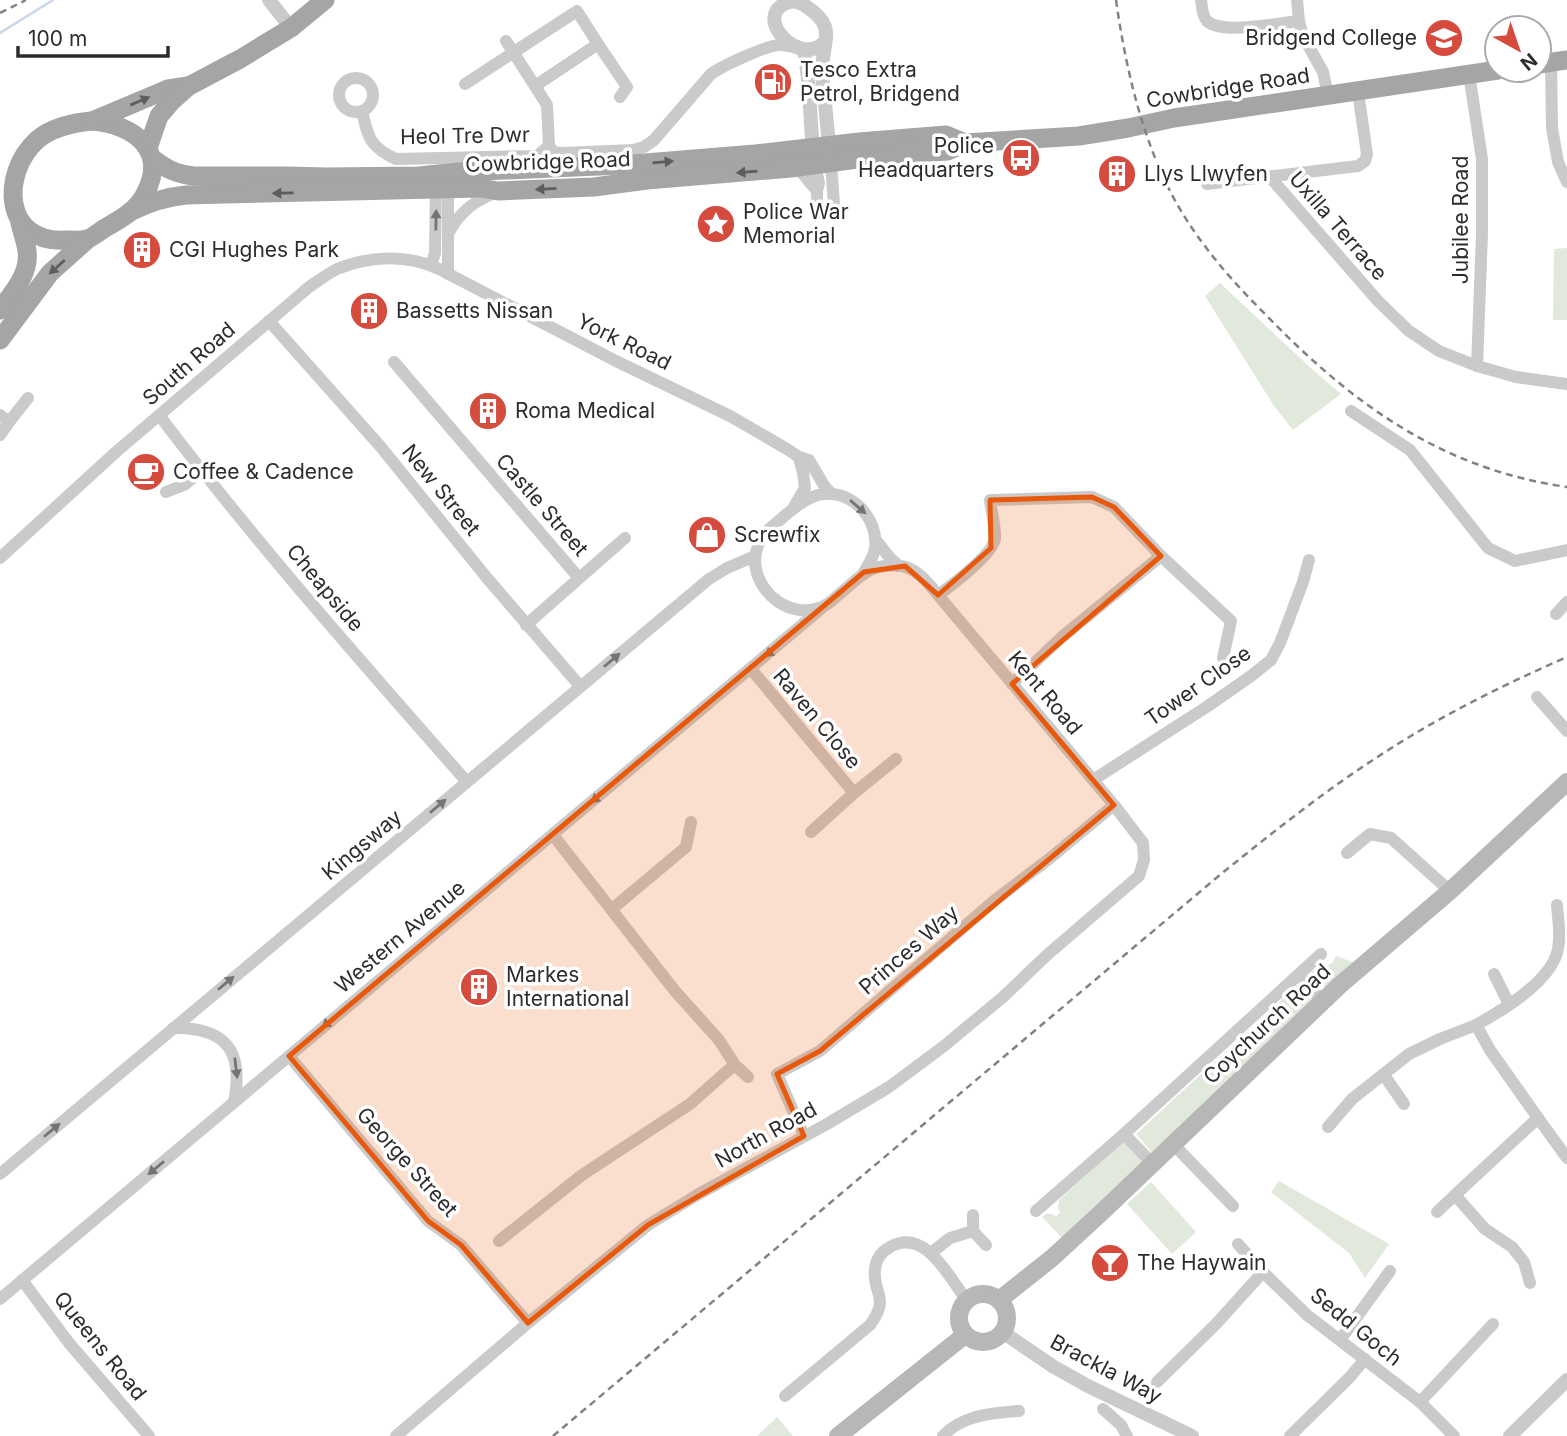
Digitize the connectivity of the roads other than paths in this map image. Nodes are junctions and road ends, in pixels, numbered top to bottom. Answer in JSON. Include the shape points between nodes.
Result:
{"nodes":[{"id":1,"x":269,"y":0,"type":"edge"},
{"id":2,"x":325,"y":0,"type":"edge"},
{"id":3,"x":771,"y":0,"type":"edge"},
{"id":4,"x":789,"y":0,"type":"edge"},
{"id":5,"x":1201,"y":0,"type":"edge"},
{"id":6,"x":1297,"y":0,"type":"edge"},
{"id":7,"x":1299,"y":21,"type":"junction"},
{"id":8,"x":775,"y":23,"type":"junction"},
{"id":9,"x":292,"y":28,"type":"junction"},
{"id":10,"x":506,"y":41,"type":"dead end"},
{"id":11,"x":825,"y":42,"type":"junction"},
{"id":12,"x":598,"y":44,"type":"junction"},
{"id":13,"x":763,"y":49,"type":"junction"},
{"id":14,"x":801,"y":49,"type":"junction"},
{"id":15,"x":513,"y":53,"type":"junction"},
{"id":16,"x":1483,"y":72,"type":"edge"},
{"id":17,"x":1469,"y":74,"type":"junction"},
{"id":18,"x":466,"y":84,"type":"dead end"},
{"id":19,"x":1552,"y":84,"type":"edge"},
{"id":20,"x":189,"y":86,"type":"junction"},
{"id":21,"x":535,"y":86,"type":"junction"},
{"id":22,"x":1358,"y":92,"type":"junction"},
{"id":23,"x":1328,"y":95,"type":"junction"},
{"id":24,"x":620,"y":97,"type":"dead end"},
{"id":25,"x":362,"y":110,"type":"dead end"},
{"id":26,"x":92,"y":121,"type":"junction"},
{"id":27,"x":549,"y":146,"type":"junction"},
{"id":28,"x":24,"y":153,"type":"junction"},
{"id":29,"x":150,"y":153,"type":"junction"},
{"id":30,"x":822,"y":155,"type":"junction"},
{"id":31,"x":0,"y":164,"type":"edge"},
{"id":32,"x":791,"y":168,"type":"junction"},
{"id":33,"x":1269,"y":176,"type":"junction"},
{"id":34,"x":442,"y":181,"type":"junction"},
{"id":35,"x":1567,"y":182,"type":"edge"},
{"id":36,"x":1207,"y":184,"type":"dead end"},
{"id":37,"x":498,"y":191,"type":"junction"},
{"id":38,"x":817,"y":191,"type":"junction"},
{"id":39,"x":817,"y":205,"type":"dead end"},
{"id":40,"x":834,"y":205,"type":"dead end"},
{"id":41,"x":132,"y":211,"type":"junction"},
{"id":42,"x":11,"y":212,"type":"edge"},
{"id":43,"x":449,"y":232,"type":"junction"},
{"id":44,"x":88,"y":239,"type":"junction"},
{"id":45,"x":431,"y":265,"type":"junction"},
{"id":46,"x":448,"y":274,"type":"junction"},
{"id":47,"x":0,"y":310,"type":"edge"},
{"id":48,"x":269,"y":321,"type":"junction"},
{"id":49,"x":0,"y":340,"type":"edge"},
{"id":50,"x":394,"y":362,"type":"dead end"},
{"id":51,"x":1476,"y":366,"type":"junction"},
{"id":52,"x":1567,"y":384,"type":"edge"},
{"id":53,"x":28,"y":398,"type":"dead end"},
{"id":54,"x":1351,"y":411,"type":"dead end"},
{"id":55,"x":159,"y":415,"type":"junction"},
{"id":56,"x":5,"y":419,"type":"edge"},
{"id":57,"x":0,"y":435,"type":"edge"},
{"id":58,"x":799,"y":457,"type":"junction"},
{"id":59,"x":201,"y":471,"type":"junction"},
{"id":60,"x":166,"y":492,"type":"dead end"},
{"id":61,"x":831,"y":494,"type":"junction"},
{"id":62,"x":793,"y":508,"type":"junction"},
{"id":63,"x":625,"y":538,"type":"dead end"},
{"id":64,"x":875,"y":539,"type":"junction"},
{"id":65,"x":1567,"y":550,"type":"edge"},
{"id":66,"x":755,"y":556,"type":"junction"},
{"id":67,"x":1161,"y":556,"type":"junction"},
{"id":68,"x":0,"y":558,"type":"edge"},
{"id":69,"x":1309,"y":560,"type":"dead end"},
{"id":70,"x":899,"y":566,"type":"junction"},
{"id":71,"x":864,"y":572,"type":"junction"},
{"id":72,"x":579,"y":578,"type":"junction"},
{"id":73,"x":938,"y":595,"type":"junction"},
{"id":74,"x":1567,"y":602,"type":"edge"},
{"id":75,"x":825,"y":606,"type":"junction"},
{"id":76,"x":1556,"y":614,"type":"dead end"},
{"id":77,"x":526,"y":625,"type":"junction"},
{"id":78,"x":1223,"y":658,"type":"dead end"},
{"id":79,"x":751,"y":669,"type":"junction"},
{"id":80,"x":1012,"y":684,"type":"junction"},
{"id":81,"x":580,"y":686,"type":"junction"},
{"id":82,"x":1537,"y":697,"type":"dead end"},
{"id":83,"x":1565,"y":726,"type":"edge"},
{"id":84,"x":896,"y":759,"type":"dead end"},
{"id":85,"x":1093,"y":780,"type":"junction"},
{"id":86,"x":467,"y":782,"type":"junction"},
{"id":87,"x":1567,"y":782,"type":"edge"},
{"id":88,"x":855,"y":793,"type":"junction"},
{"id":89,"x":1114,"y":805,"type":"junction"},
{"id":90,"x":691,"y":822,"type":"dead end"},
{"id":91,"x":811,"y":832,"type":"dead end"},
{"id":92,"x":552,"y":835,"type":"junction"},
{"id":93,"x":1347,"y":853,"type":"dead end"},
{"id":94,"x":1144,"y":859,"type":"joint"},
{"id":95,"x":1450,"y":891,"type":"junction"},
{"id":96,"x":1557,"y":905,"type":"dead end"},
{"id":97,"x":612,"y":909,"type":"junction"},
{"id":98,"x":1563,"y":950,"type":"edge"},
{"id":99,"x":1321,"y":954,"type":"dead end"},
{"id":100,"x":1494,"y":974,"type":"dead end"},
{"id":101,"x":1298,"y":975,"type":"junction"},
{"id":102,"x":1323,"y":1001,"type":"junction"},
{"id":103,"x":1508,"y":1004,"type":"junction"},
{"id":104,"x":1476,"y":1025,"type":"junction"},
{"id":105,"x":173,"y":1028,"type":"junction"},
{"id":106,"x":289,"y":1056,"type":"junction"},
{"id":107,"x":735,"y":1065,"type":"junction"},
{"id":108,"x":1384,"y":1075,"type":"junction"},
{"id":109,"x":748,"y":1077,"type":"dead end"},
{"id":110,"x":234,"y":1102,"type":"junction"},
{"id":111,"x":1404,"y":1104,"type":"dead end"},
{"id":112,"x":1538,"y":1118,"type":"junction"},
{"id":113,"x":1328,"y":1127,"type":"dead end"},
{"id":114,"x":1124,"y":1134,"type":"junction"},
{"id":115,"x":804,"y":1136,"type":"junction"},
{"id":116,"x":1174,"y":1145,"type":"junction"},
{"id":117,"x":1567,"y":1158,"type":"edge"},
{"id":118,"x":1153,"y":1164,"type":"junction"},
{"id":119,"x":0,"y":1174,"type":"edge"},
{"id":120,"x":1455,"y":1195,"type":"junction"},
{"id":121,"x":1233,"y":1206,"type":"dead end"},
{"id":122,"x":1045,"y":1209,"type":"dead end"},
{"id":123,"x":1437,"y":1212,"type":"dead end"},
{"id":124,"x":972,"y":1215,"type":"dead end"},
{"id":125,"x":973,"y":1231,"type":"junction"},
{"id":126,"x":499,"y":1241,"type":"dead end"},
{"id":127,"x":1238,"y":1244,"type":"dead end"},
{"id":128,"x":986,"y":1245,"type":"dead end"},
{"id":129,"x":931,"y":1253,"type":"junction"},
{"id":130,"x":1390,"y":1271,"type":"dead end"},
{"id":131,"x":1263,"y":1272,"type":"junction"},
{"id":132,"x":22,"y":1280,"type":"junction"},
{"id":133,"x":1530,"y":1283,"type":"dead end"},
{"id":134,"x":0,"y":1298,"type":"edge"},
{"id":135,"x":966,"y":1299,"type":"junction"},
{"id":136,"x":999,"y":1300,"type":"junction"},
{"id":137,"x":528,"y":1323,"type":"junction"},
{"id":138,"x":1493,"y":1324,"type":"dead end"},
{"id":139,"x":1004,"y":1333,"type":"junction"},
{"id":140,"x":965,"y":1335,"type":"junction"},
{"id":141,"x":1340,"y":1340,"type":"junction"},
{"id":142,"x":1365,"y":1359,"type":"junction"},
{"id":143,"x":1157,"y":1382,"type":"dead end"},
{"id":144,"x":1564,"y":1389,"type":"edge"},
{"id":145,"x":785,"y":1396,"type":"dead end"},
{"id":146,"x":1420,"y":1402,"type":"junction"},
{"id":147,"x":1102,"y":1409,"type":"dead end"},
{"id":148,"x":1019,"y":1411,"type":"dead end"},
{"id":149,"x":149,"y":1436,"type":"edge"},
{"id":150,"x":396,"y":1436,"type":"edge"},
{"id":151,"x":838,"y":1436,"type":"edge"},
{"id":152,"x":943,"y":1436,"type":"edge"},
{"id":153,"x":1127,"y":1436,"type":"edge"},
{"id":154,"x":1192,"y":1436,"type":"edge"},
{"id":155,"x":1290,"y":1436,"type":"edge"},
{"id":156,"x":1454,"y":1436,"type":"edge"},
{"id":157,"x":1510,"y":1436,"type":"edge"}],
"edges":[{"from":1,"to":9,"type":"street"},
{"from":2,"to":9,"type":"main road"},
{"from":3,"to":8,"type":"street"},
{"from":4,"to":8,"type":"street","via":[[777,10]]},
{"from":4,"to":11,"type":"street","via":[[821,16],[828,32]]},
{"from":5,"to":7,"type":"street","via":[[1208,22],[1230,29]]},
{"from":6,"to":7,"type":"street"},
{"from":7,"to":23,"type":"street","via":[[1323,72]]},
{"from":8,"to":13,"type":"street"},
{"from":8,"to":14,"type":"street","via":[[781,37]]},
{"from":9,"to":20,"type":"main road"},
{"from":10,"to":15,"type":"street"},
{"from":11,"to":14,"type":"street","via":[[812,50]]},
{"from":11,"to":30,"type":"street"},
{"from":12,"to":15,"type":"street","via":[[577,11]]},
{"from":12,"to":21,"type":"street"},
{"from":12,"to":24,"type":"street","via":[[627,87]]},
{"from":13,"to":14,"type":"street","name":"Heol Tre Dwr","via":[[779,45]]},
{"from":13,"to":27,"type":"street","name":"Heol Tre Dwr","via":[[711,74],[643,147],[562,153]]},
{"from":14,"to":30,"type":"street","via":[[809,79],[810,124]]},
{"from":15,"to":18,"type":"street"},
{"from":15,"to":21,"type":"street"},
{"from":16,"to":17,"type":"main road","name":"Cowbridge Road"},
{"from":17,"to":22,"type":"main road","name":"Cowbridge Road"},
{"from":17,"to":51,"type":"street","name":"Jubilee Road","via":[[1482,159]]},
{"from":19,"to":35,"type":"street","via":[[1552,128]]},
{"from":26,"to":20,"type":"main road","one_way":true,"via":[[167,89]]},
{"from":20,"to":29,"type":"main road","via":[[159,116]]},
{"from":21,"to":27,"type":"street","via":[[547,105]]},
{"from":22,"to":23,"type":"main road","name":"Cowbridge Road"},
{"from":22,"to":33,"type":"street","name":"Uxilla Terrace","via":[[1365,161],[1358,166]]},
{"from":23,"to":30,"type":"main road","name":"Cowbridge Road","via":[[1079,136],[965,143],[947,135]]},
{"from":25,"to":27,"type":"street","name":"Heol Tre Dwr","via":[[373,143],[396,159],[537,156]]},
{"from":26,"to":28,"type":"main road","via":[[54,130]]},
{"from":26,"to":29,"type":"main road","via":[[127,129]]},
{"from":28,"to":31,"type":"main road"},
{"from":28,"to":42,"type":"main road","via":[[10,183]]},
{"from":29,"to":34,"type":"main road","name":"Cowbridge Road","via":[[179,175]]},
{"from":29,"to":41,"type":"main road","via":[[149,188]]},
{"from":30,"to":32,"type":"main road","name":"Cowbridge Road"},
{"from":34,"to":30,"type":"main road","name":"Cowbridge Road","one_way":true,"via":[[755,154]]},
{"from":30,"to":38,"type":"street"},
{"from":30,"to":40,"type":"street"},
{"from":32,"to":37,"type":"main road","name":"Cowbridge Road","one_way":true,"via":[[594,187]]},
{"from":32,"to":38,"type":"street","via":[[802,173]]},
{"from":33,"to":36,"type":"street","name":"Uxilla Terrace"},
{"from":33,"to":51,"type":"street","name":"Uxilla Terrace","via":[[1409,331],[1439,351]]},
{"from":34,"to":37,"type":"main road","name":"Cowbridge Road"},
{"from":34,"to":41,"type":"main road","name":"Cowbridge Road","one_way":true,"via":[[171,196]]},
{"from":34,"to":43,"type":"street"},
{"from":45,"to":34,"type":"street","one_way":true},
{"from":37,"to":43,"type":"street","via":[[471,204]]},
{"from":38,"to":39,"type":"street"},
{"from":41,"to":44,"type":"main road"},
{"from":42,"to":44,"type":"main road","via":[[29,231],[47,238]]},
{"from":42,"to":47,"type":"main road","via":[[27,252],[25,270]]},
{"from":43,"to":46,"type":"street"},
{"from":44,"to":49,"type":"main road","one_way":true,"via":[[50,273]]},
{"from":45,"to":46,"type":"street","name":"York Road"},
{"from":45,"to":48,"type":"street","name":"South Road","via":[[390,258],[362,260],[334,270]]},
{"from":46,"to":58,"type":"street","name":"York Road","via":[[730,416]]},
{"from":48,"to":55,"type":"street","name":"South Road"},
{"from":48,"to":77,"type":"street","name":"New Street","via":[[380,446]]},
{"from":50,"to":72,"type":"street","name":"Castle Street"},
{"from":51,"to":52,"type":"street","name":"Uxilla Terrace"},
{"from":53,"to":56,"type":"street"},
{"from":54,"to":65,"type":"street","via":[[1410,450],[1488,548],[1515,561]]},
{"from":55,"to":59,"type":"street","name":"Cheapside"},
{"from":55,"to":68,"type":"street","name":"South Road"},
{"from":56,"to":57,"type":"street"},
{"from":58,"to":61,"type":"street","name":"York Road","via":[[809,460]]},
{"from":58,"to":62,"type":"street","via":[[805,488]]},
{"from":59,"to":60,"type":"street"},
{"from":59,"to":86,"type":"street","name":"Cheapside"},
{"from":61,"to":62,"type":"street","via":[[818,495]]},
{"from":61,"to":64,"type":"street","one_way":true,"via":[[861,507]]},
{"from":62,"to":66,"type":"street","via":[[763,536]]},
{"from":63,"to":72,"type":"street"},
{"from":64,"to":70,"type":"street","name":"Kent Road"},
{"from":64,"to":71,"type":"street"},
{"from":66,"to":75,"type":"street","via":[[759,579],[770,597],[792,608]]},
{"from":81,"to":66,"type":"street","name":"Kingsway","one_way":true,"via":[[709,579]]},
{"from":67,"to":73,"type":"street","via":[[1114,507],[1092,497],[990,499],[995,539],[984,556]]},
{"from":67,"to":78,"type":"street","via":[[1231,621]]},
{"from":67,"to":80,"type":"street"},
{"from":69,"to":85,"type":"street","name":"Tower Close","via":[[1270,660]]},
{"from":70,"to":71,"type":"street"},
{"from":70,"to":73,"type":"street","name":"Kent Road","via":[[915,572]]},
{"from":71,"to":75,"type":"street"},
{"from":72,"to":77,"type":"street"},
{"from":73,"to":80,"type":"street","name":"Kent Road"},
{"from":74,"to":76,"type":"street"},
{"from":75,"to":79,"type":"street","name":"Western Avenue","one_way":true},
{"from":77,"to":81,"type":"street","name":"New Street"},
{"from":79,"to":88,"type":"street","name":"Raven Close"},
{"from":79,"to":92,"type":"street","name":"Western Avenue","one_way":true},
{"from":80,"to":85,"type":"street","name":"Kent Road"},
{"from":81,"to":86,"type":"street","name":"Kingsway"},
{"from":82,"to":83,"type":"street"},
{"from":84,"to":88,"type":"street","name":"Raven Close"},
{"from":85,"to":89,"type":"street","name":"Kent Road"},
{"from":105,"to":86,"type":"street","name":"Kingsway","one_way":true},
{"from":87,"to":95,"type":"main road","name":"Coychurch Road"},
{"from":88,"to":91,"type":"street","name":"Raven Close"},
{"from":89,"to":94,"type":"street","name":"Kent Road","via":[[1143,844]]},
{"from":89,"to":115,"type":"street","name":"Princes Way","via":[[995,900],[820,1051],[777,1074]]},
{"from":90,"to":97,"type":"street","via":[[686,847]]},
{"from":92,"to":97,"type":"street"},
{"from":92,"to":106,"type":"street","name":"Western Avenue","one_way":true},
{"from":93,"to":95,"type":"street","via":[[1370,834],[1391,838]]},
{"from":94,"to":115,"type":"street","name":"North Road","via":[[1139,876],[944,1046],[889,1087]]},
{"from":95,"to":102,"type":"main road","name":"Coychurch Road"},
{"from":96,"to":98,"type":"street"},
{"from":97,"to":107,"type":"street"},
{"from":98,"to":103,"type":"street","via":[[1534,987]]},
{"from":99,"to":101,"type":"street"},
{"from":100,"to":103,"type":"street"},
{"from":101,"to":102,"type":"street"},
{"from":101,"to":114,"type":"street"},
{"from":102,"to":116,"type":"main road","name":"Coychurch Road"},
{"from":103,"to":104,"type":"street"},
{"from":104,"to":108,"type":"street","via":[[1409,1054]]},
{"from":104,"to":112,"type":"street"},
{"from":105,"to":110,"type":"street","one_way":true,"via":[[210,1032],[232,1051],[237,1068]]},
{"from":119,"to":105,"type":"street","name":"Kingsway","one_way":true},
{"from":106,"to":110,"type":"street","name":"Western Avenue"},
{"from":106,"to":137,"type":"street","name":"George Street","via":[[428,1221],[461,1245]]},
{"from":107,"to":109,"type":"street"},
{"from":107,"to":126,"type":"street","via":[[691,1104],[583,1175]]},
{"from":108,"to":111,"type":"street"},
{"from":108,"to":113,"type":"street","via":[[1352,1099]]},
{"from":110,"to":132,"type":"street","name":"Western Avenue","one_way":true},
{"from":112,"to":117,"type":"street"},
{"from":112,"to":120,"type":"street"},
{"from":114,"to":118,"type":"street"},
{"from":114,"to":122,"type":"street"},
{"from":115,"to":137,"type":"street","name":"North Road","via":[[648,1225]]},
{"from":116,"to":118,"type":"main road","name":"Coychurch Road"},
{"from":116,"to":121,"type":"street"},
{"from":118,"to":136,"type":"main road","name":"Coychurch Road","via":[[1052,1258]]},
{"from":120,"to":123,"type":"street"},
{"from":120,"to":133,"type":"street","via":[[1485,1228],[1512,1247],[1524,1262]]},
{"from":124,"to":125,"type":"street"},
{"from":125,"to":128,"type":"street"},
{"from":125,"to":129,"type":"street","via":[[950,1238]]},
{"from":127,"to":131,"type":"street","name":"Sedd Goch"},
{"from":129,"to":135,"type":"street"},
{"from":129,"to":145,"type":"street","via":[[921,1245],[902,1242],[882,1252],[875,1270],[879,1313]]},
{"from":130,"to":141,"type":"street"},
{"from":131,"to":141,"type":"street","name":"Sedd Goch"},
{"from":131,"to":143,"type":"street"},
{"from":132,"to":134,"type":"street","name":"Western Avenue"},
{"from":132,"to":149,"type":"street","name":"Queens Road"},
{"from":135,"to":136,"type":"main road","via":[[984,1294]]},
{"from":135,"to":140,"type":"main road","via":[[958,1317]]},
{"from":136,"to":139,"type":"main road","via":[[1007,1315]]},
{"from":137,"to":150,"type":"street","name":"North Road"},
{"from":138,"to":146,"type":"street"},
{"from":139,"to":140,"type":"main road","via":[[985,1343]]},
{"from":139,"to":154,"type":"street","name":"Brackla Way","via":[[1088,1386]]},
{"from":140,"to":151,"type":"main road"},
{"from":141,"to":142,"type":"street","name":"Sedd Goch"},
{"from":142,"to":146,"type":"street","name":"Sedd Goch"},
{"from":142,"to":155,"type":"street"},
{"from":144,"to":157,"type":"street"},
{"from":146,"to":156,"type":"street","name":"Sedd Goch"},
{"from":147,"to":153,"type":"street"},
{"from":148,"to":152,"type":"street","via":[[986,1414],[951,1427]]}]}
